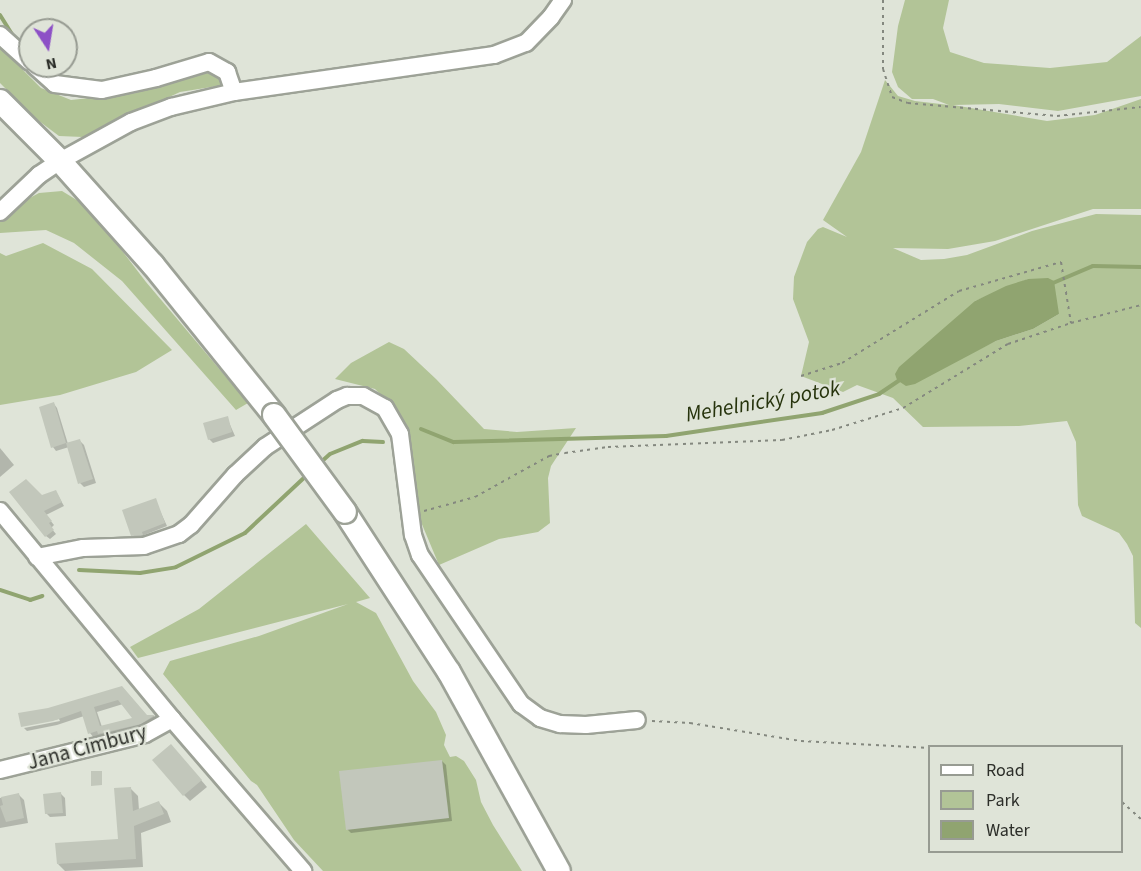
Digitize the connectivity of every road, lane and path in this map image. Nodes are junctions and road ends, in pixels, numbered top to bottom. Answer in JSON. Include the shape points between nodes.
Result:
{"nodes":[{"id":1,"x":563,"y":0,"type":"edge"},
{"id":2,"x":884,"y":0,"type":"edge"},
{"id":3,"x":0,"y":35,"type":"edge"},
{"id":4,"x":18,"y":51,"type":"edge"},
{"id":5,"x":48,"y":78,"type":"edge"},
{"id":6,"x":234,"y":92,"type":"junction"},
{"id":7,"x":0,"y":101,"type":"edge"},
{"id":8,"x":1141,"y":107,"type":"edge"},
{"id":9,"x":60,"y":161,"type":"junction"},
{"id":10,"x":0,"y":212,"type":"edge"},
{"id":11,"x":1141,"y":305,"type":"edge"},
{"id":12,"x":1071,"y":323,"type":"junction"},
{"id":13,"x":801,"y":376,"type":"dead end"},
{"id":14,"x":0,"y":511,"type":"edge"},
{"id":15,"x":410,"y":515,"type":"junction"},
{"id":16,"x":38,"y":556,"type":"junction"},
{"id":17,"x":172,"y":719,"type":"junction"},
{"id":18,"x":637,"y":720,"type":"joint"},
{"id":19,"x":928,"y":748,"type":"edge"},
{"id":20,"x":0,"y":770,"type":"edge"},
{"id":21,"x":1123,"y":803,"type":"edge"},
{"id":22,"x":1141,"y":819,"type":"edge"},
{"id":23,"x":303,"y":871,"type":"edge"},
{"id":24,"x":559,"y":871,"type":"edge"}],
"edges":[{"from":1,"to":6,"type":"street","via":[[526,43],[494,55]]},
{"from":2,"to":8,"type":"path","via":[[883,69],[892,97],[925,105],[1058,116]]},
{"from":3,"to":4,"type":"street"},
{"from":5,"to":6,"type":"street","via":[[55,84],[102,90],[209,62],[227,72]]},
{"from":6,"to":9,"type":"street","via":[[171,107],[131,122]]},
{"from":7,"to":9,"type":"main road"},
{"from":9,"to":10,"type":"street"},
{"from":9,"to":24,"type":"main road","bridge":true,"via":[[153,265],[274,415],[345,512],[449,672]]},
{"from":11,"to":12,"type":"path"},
{"from":12,"to":13,"type":"path","via":[[1061,262],[959,291],[842,363]]},
{"from":12,"to":15,"type":"path","via":[[1008,345],[903,408],[832,430],[782,440],[608,447],[549,456],[475,497]]},
{"from":14,"to":16,"type":"street"},
{"from":15,"to":16,"type":"street","via":[[400,434],[391,416],[372,399],[355,395],[337,400],[266,447],[179,534],[144,546],[83,548]]},
{"from":15,"to":18,"type":"street","via":[[420,555],[521,704],[540,718],[560,724]]},
{"from":16,"to":17,"type":"street"},
{"from":17,"to":20,"type":"street","name":"Jana Cimbury","via":[[145,734]]},
{"from":17,"to":23,"type":"street"},
{"from":18,"to":19,"type":"path","via":[[690,723],[801,741]]},
{"from":21,"to":22,"type":"path"}]}
